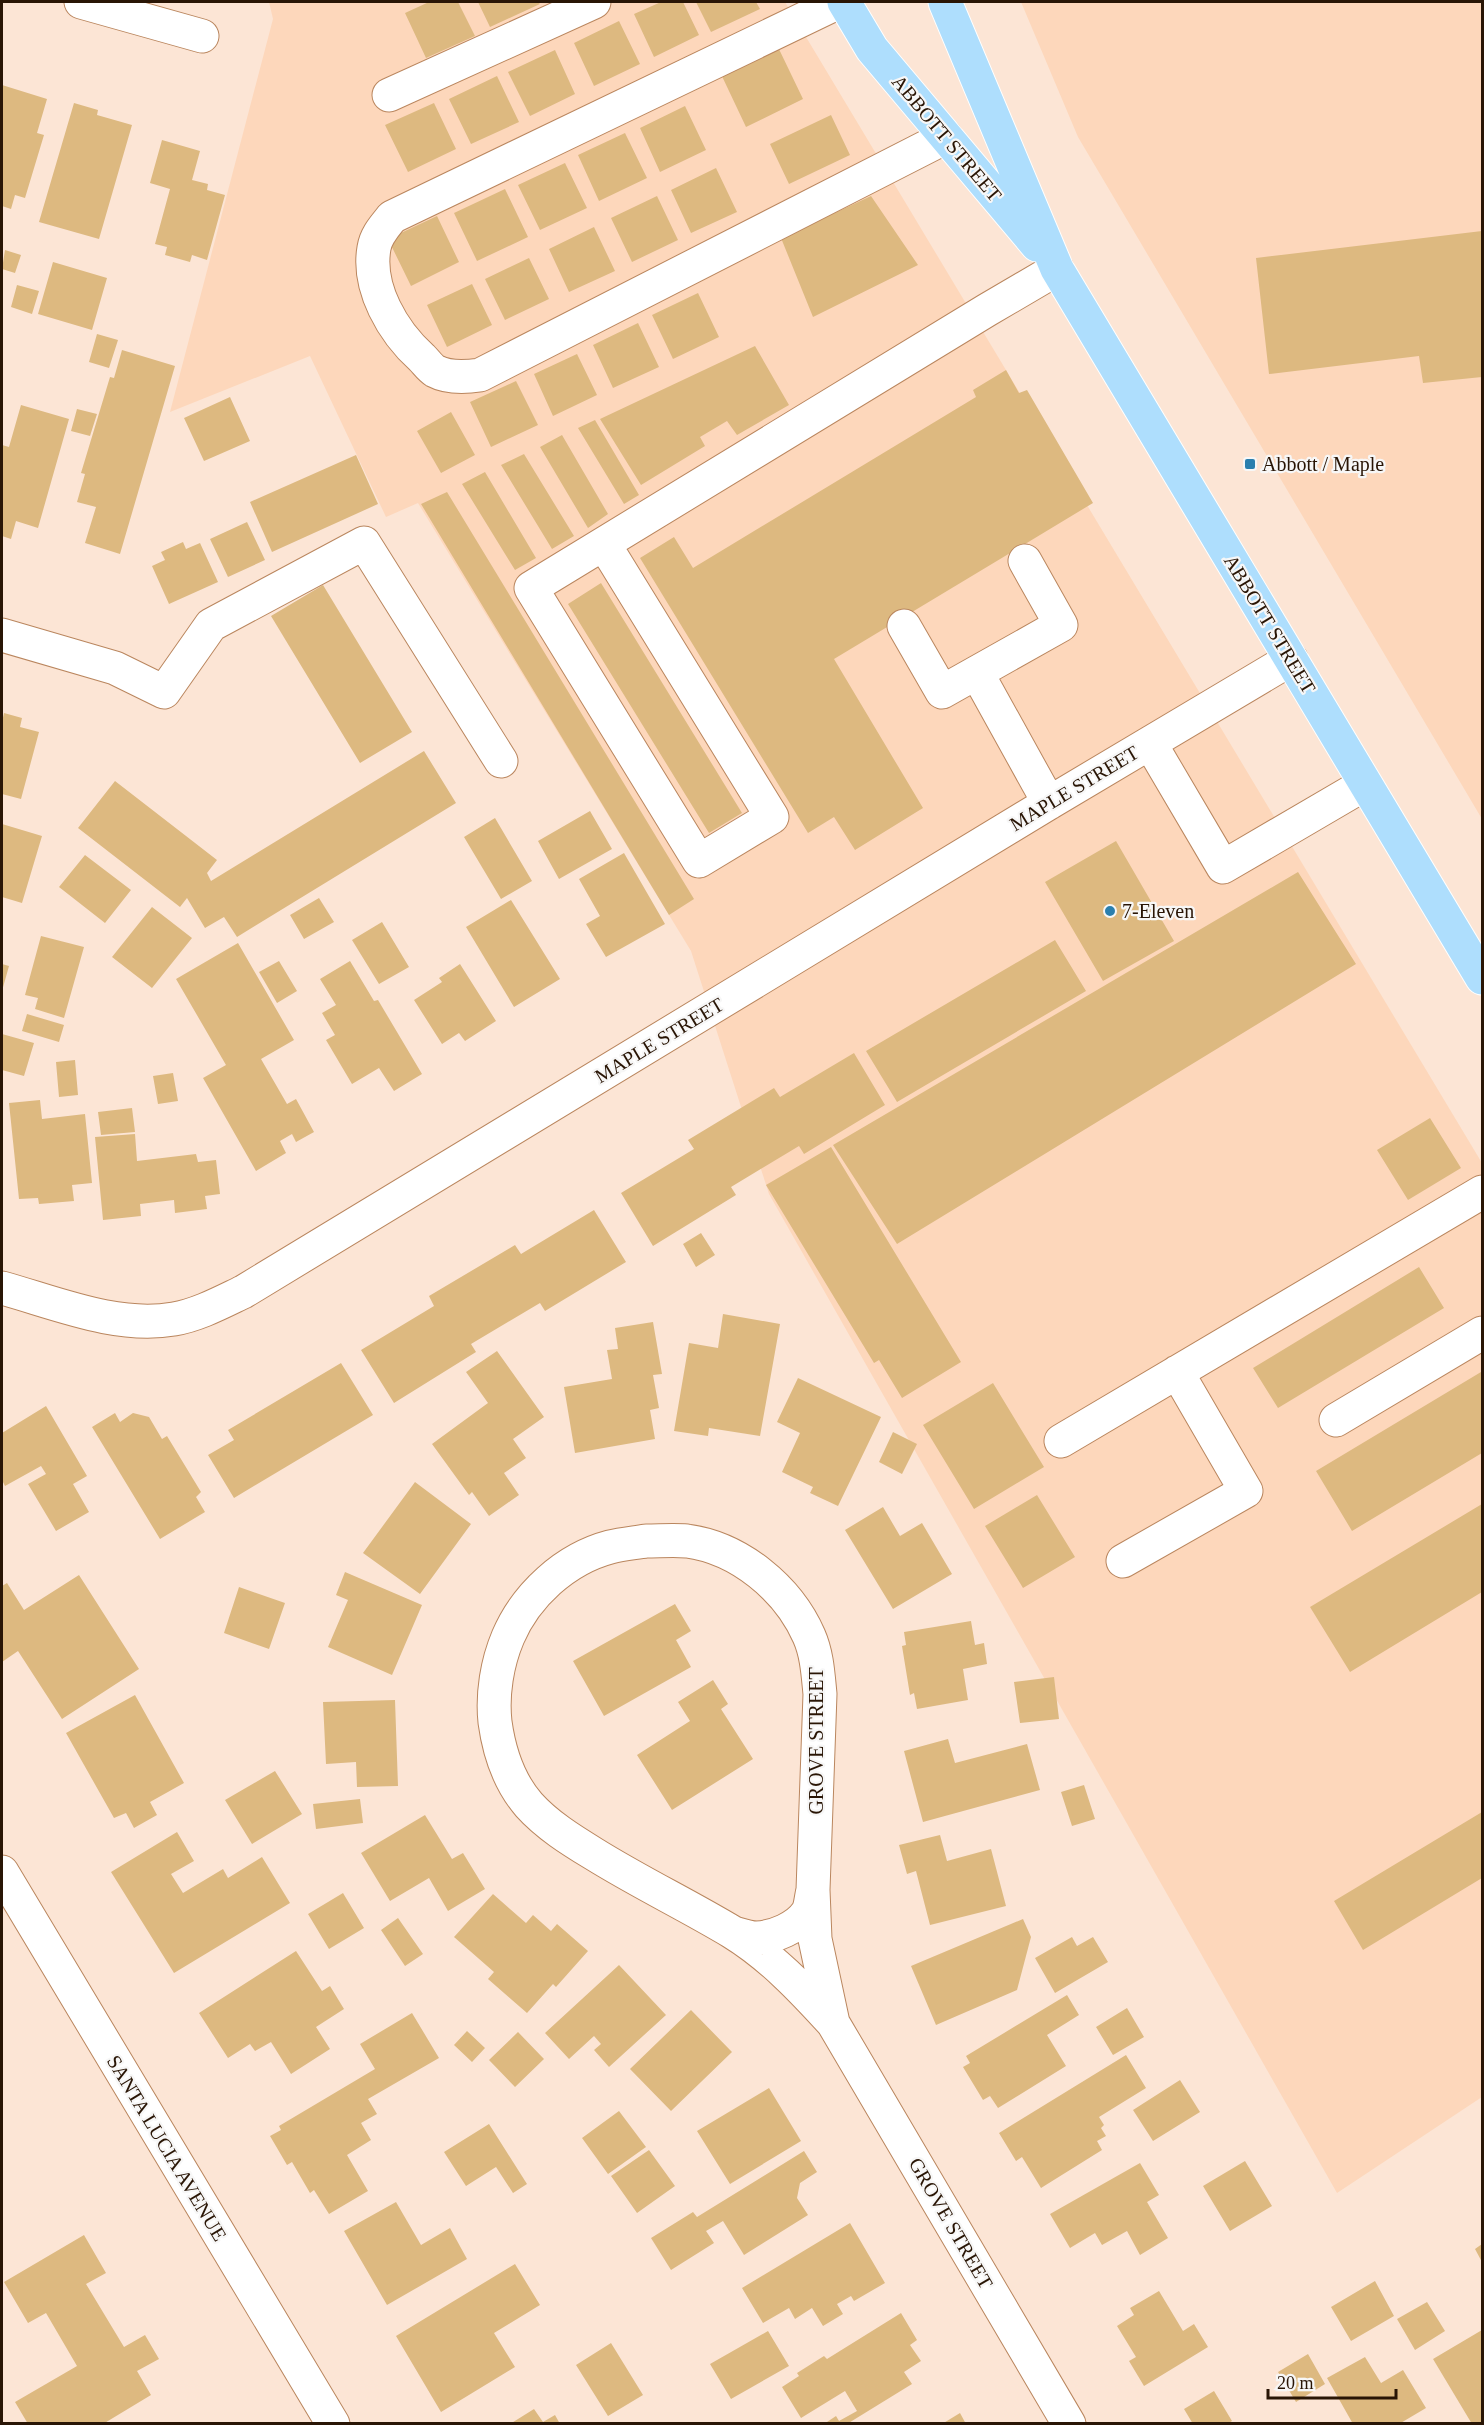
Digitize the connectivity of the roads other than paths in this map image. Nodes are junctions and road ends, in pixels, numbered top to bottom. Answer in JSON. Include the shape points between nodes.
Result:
{"nodes":[{"id":1,"x":81,"y":2,"type":"edge"},
{"id":2,"x":594,"y":2,"type":"edge"},
{"id":3,"x":839,"y":2,"type":"edge"},
{"id":4,"x":844,"y":2,"type":"edge"},
{"id":5,"x":945,"y":2,"type":"edge"},
{"id":6,"x":202,"y":36,"type":"dead end"},
{"id":7,"x":389,"y":95,"type":"dead end"},
{"id":8,"x":946,"y":137,"type":"junction"},
{"id":9,"x":1057,"y":269,"type":"junction"},
{"id":10,"x":604,"y":544,"type":"junction"},
{"id":11,"x":1025,"y":561,"type":"dead end"},
{"id":12,"x":904,"y":626,"type":"dead end"},
{"id":13,"x":2,"y":635,"type":"edge"},
{"id":14,"x":1291,"y":659,"type":"junction"},
{"id":15,"x":977,"y":672,"type":"junction"},
{"id":16,"x":1150,"y":743,"type":"junction"},
{"id":17,"x":501,"y":761,"type":"dead end"},
{"id":18,"x":1365,"y":784,"type":"junction"},
{"id":19,"x":1049,"y":803,"type":"junction"},
{"id":20,"x":1482,"y":978,"type":"edge"},
{"id":21,"x":1482,"y":1192,"type":"edge"},
{"id":22,"x":2,"y":1288,"type":"edge"},
{"id":23,"x":1482,"y":1333,"type":"edge"},
{"id":24,"x":1177,"y":1372,"type":"junction"},
{"id":25,"x":1336,"y":1420,"type":"dead end"},
{"id":26,"x":1061,"y":1441,"type":"dead end"},
{"id":27,"x":1123,"y":1561,"type":"dead end"},
{"id":28,"x":2,"y":1872,"type":"edge"},
{"id":29,"x":813,"y":1890,"type":"junction"},
{"id":30,"x":734,"y":1933,"type":"junction"},
{"id":31,"x":833,"y":2023,"type":"junction"},
{"id":32,"x":333,"y":2424,"type":"edge"},
{"id":33,"x":1069,"y":2424,"type":"edge"}],
"edges":[{"from":1,"to":6,"type":"street"},
{"from":2,"to":7,"type":"street"},
{"from":3,"to":8,"type":"street","via":[[392,217],[374,247],[373,267],[391,323],[435,371],[464,378],[480,375]]},
{"from":4,"to":8,"type":"main road","name":"ABBOTT STREET","via":[[872,49]]},
{"from":5,"to":9,"type":"main road","name":"ABBOTT STREET"},
{"from":8,"to":9,"type":"main road","name":"ABBOTT STREET"},
{"from":9,"to":10,"type":"street"},
{"from":9,"to":14,"type":"main road","name":"ABBOTT STREET"},
{"from":10,"to":10,"type":"street","via":[[772,817],[699,861],[531,588]]},
{"from":11,"to":15,"type":"street","via":[[1061,625]]},
{"from":12,"to":15,"type":"street","via":[[942,692]]},
{"from":13,"to":17,"type":"street","via":[[115,668],[164,692],[211,625],[364,543]]},
{"from":14,"to":16,"type":"street","name":"MAPLE STREET"},
{"from":14,"to":18,"type":"main road","name":"ABBOTT STREET"},
{"from":15,"to":19,"type":"street"},
{"from":16,"to":18,"type":"street","via":[[1223,867]]},
{"from":16,"to":19,"type":"street","name":"MAPLE STREET"},
{"from":18,"to":20,"type":"main road","name":"ABBOTT STREET"},
{"from":19,"to":22,"type":"street","name":"MAPLE STREET","via":[[243,1292],[176,1319],[139,1323]]},
{"from":21,"to":24,"type":"street"},
{"from":23,"to":25,"type":"street"},
{"from":24,"to":26,"type":"street"},
{"from":24,"to":27,"type":"street","via":[[1246,1491]]},
{"from":28,"to":32,"type":"street","name":"SANTA LUCIA AVENUE"},
{"from":29,"to":30,"type":"street","via":[[808,1911],[787,1929],[754,1938]]},
{"from":29,"to":30,"type":"street","name":"GROVE STREET","via":[[820,1694],[809,1636],[796,1614],[779,1591],[752,1566],[724,1551],[687,1541],[646,1541],[608,1548],[574,1563],[540,1587],[516,1618],[502,1650],[494,1710],[504,1761],[529,1805],[558,1832]]},
{"from":29,"to":31,"type":"street","name":"GROVE STREET","via":[[815,1939]]},
{"from":30,"to":31,"type":"street","name":"GROVE STREET","via":[[773,1963]]},
{"from":31,"to":33,"type":"street","name":"GROVE STREET"}]}
